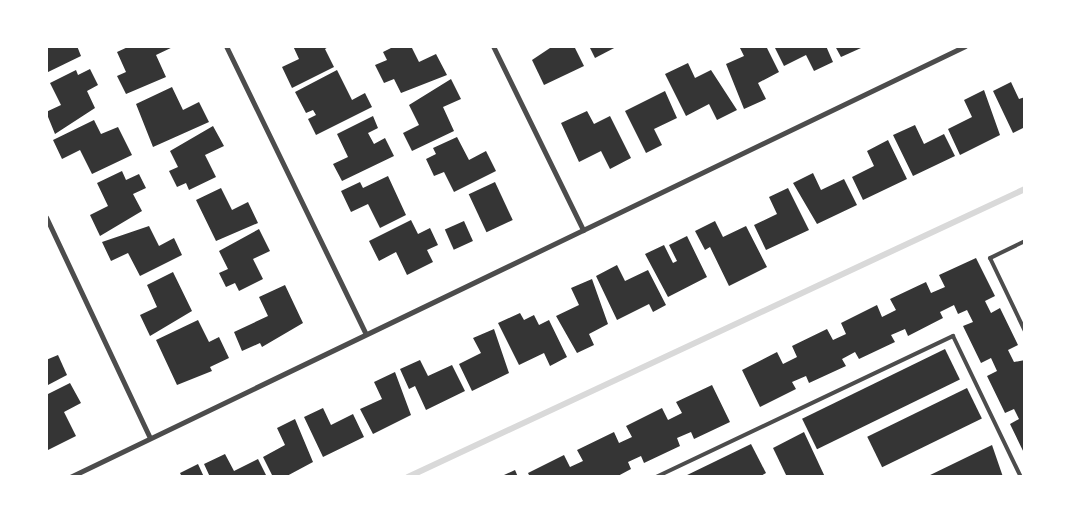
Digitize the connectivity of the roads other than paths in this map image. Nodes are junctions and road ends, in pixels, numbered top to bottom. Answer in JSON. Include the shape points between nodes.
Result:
{"nodes":[{"id":1,"x":226,"y":46,"type":"edge"},
{"id":2,"x":493,"y":46,"type":"edge"},
{"id":3,"x":965,"y":46,"type":"edge"},
{"id":4,"x":46,"y":217,"type":"edge"},
{"id":5,"x":583,"y":230,"type":"junction"},
{"id":6,"x":1025,"y":241,"type":"edge"},
{"id":7,"x":1025,"y":331,"type":"edge"},
{"id":8,"x":366,"y":334,"type":"junction"},
{"id":9,"x":150,"y":438,"type":"junction"},
{"id":10,"x":70,"y":477,"type":"edge"},
{"id":11,"x":656,"y":477,"type":"edge"},
{"id":12,"x":1021,"y":477,"type":"edge"}],
"edges":[{"from":1,"to":8,"type":"street"},
{"from":2,"to":5,"type":"street"},
{"from":3,"to":5,"type":"street"},
{"from":4,"to":9,"type":"street"},
{"from":5,"to":8,"type":"street"},
{"from":6,"to":7,"type":"lane","via":[[990,258]]},
{"from":8,"to":9,"type":"street"},
{"from":9,"to":10,"type":"street"},
{"from":11,"to":12,"type":"lane","via":[[953,336]]}]}
